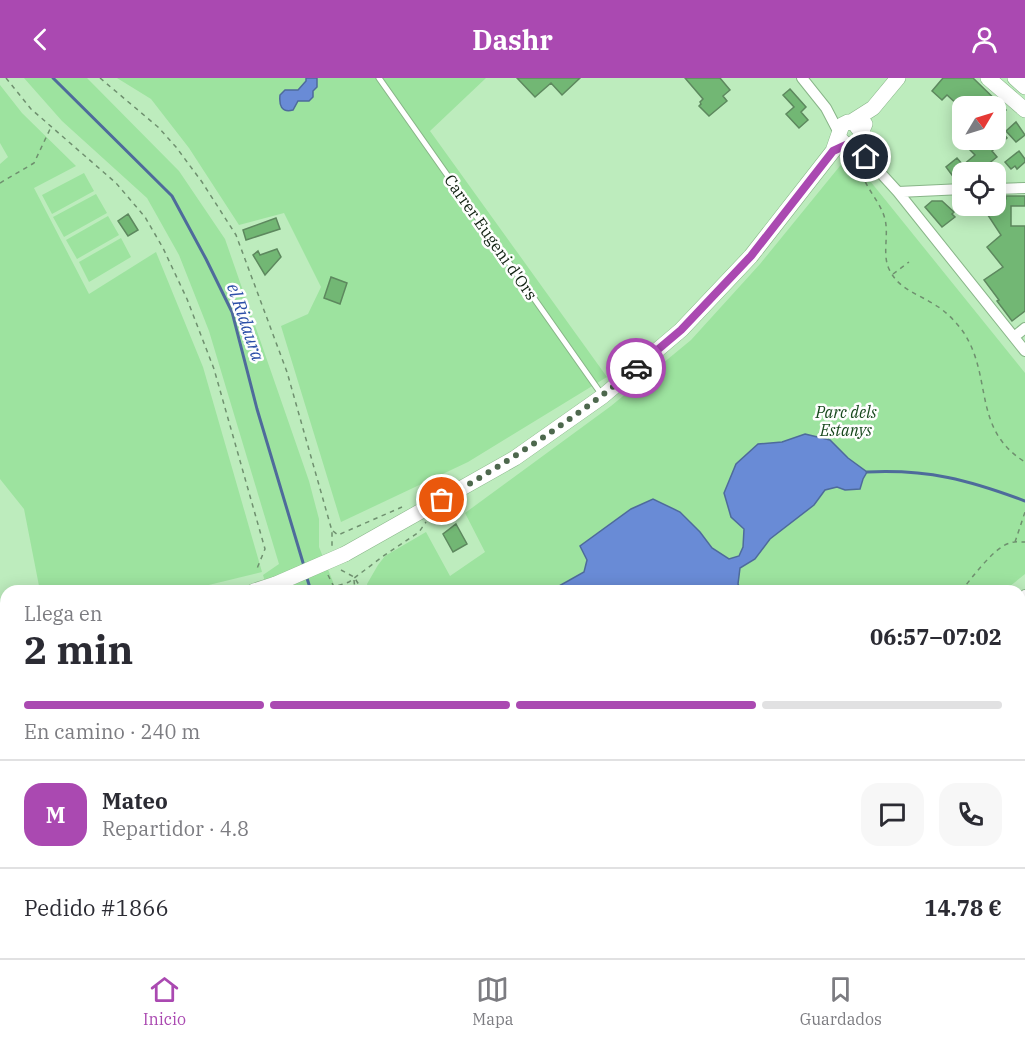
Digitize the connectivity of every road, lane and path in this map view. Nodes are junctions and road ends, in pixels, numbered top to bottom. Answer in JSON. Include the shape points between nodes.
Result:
{"nodes":[{"id":1,"x":6,"y":78,"type":"edge"},
{"id":2,"x":100,"y":78,"type":"edge"},
{"id":3,"x":379,"y":78,"type":"edge"},
{"id":4,"x":802,"y":78,"type":"edge"},
{"id":5,"x":898,"y":78,"type":"edge"},
{"id":6,"x":988,"y":78,"type":"edge"},
{"id":7,"x":1025,"y":110,"type":"edge"},
{"id":8,"x":51,"y":126,"type":"junction"},
{"id":9,"x":847,"y":136,"type":"junction"},
{"id":10,"x":866,"y":176,"type":"dead end"},
{"id":11,"x":0,"y":183,"type":"edge"},
{"id":12,"x":1025,"y":188,"type":"edge"},
{"id":13,"x":1006,"y":189,"type":"edge"},
{"id":14,"x":952,"y":190,"type":"edge"},
{"id":15,"x":898,"y":192,"type":"junction"},
{"id":16,"x":909,"y":262,"type":"dead end"},
{"id":17,"x":892,"y":274,"type":"junction"},
{"id":18,"x":1025,"y":328,"type":"edge"},
{"id":19,"x":1014,"y":337,"type":"junction"},
{"id":20,"x":1025,"y":351,"type":"edge"},
{"id":21,"x":603,"y":396,"type":"junction"},
{"id":22,"x":1025,"y":462,"type":"edge"},
{"id":23,"x":1025,"y":512,"type":"edge"},
{"id":24,"x":332,"y":531,"type":"dead end"},
{"id":25,"x":1015,"y":542,"type":"junction"},
{"id":26,"x":1025,"y":542,"type":"edge"},
{"id":27,"x":326,"y":570,"type":"dead end"},
{"id":28,"x":256,"y":571,"type":"dead end"},
{"id":29,"x":354,"y":578,"type":"junction"},
{"id":30,"x":273,"y":585,"type":"edge"},
{"id":31,"x":333,"y":585,"type":"edge"},
{"id":32,"x":340,"y":585,"type":"edge"},
{"id":33,"x":355,"y":585,"type":"edge"},
{"id":34,"x":359,"y":585,"type":"edge"},
{"id":35,"x":966,"y":585,"type":"edge"}],
"edges":[{"from":1,"to":8,"type":"path"},
{"from":2,"to":24,"type":"path","via":[[176,147],[236,235],[287,372]]},
{"from":3,"to":21,"type":"lane","name":"Carrer Eugeni d'Ors"},
{"from":4,"to":9,"type":"street"},
{"from":5,"to":9,"type":"main road"},
{"from":6,"to":7,"type":"main road"},
{"from":8,"to":11,"type":"path","via":[[34,163]]},
{"from":8,"to":28,"type":"path","via":[[116,183],[145,217],[187,299],[214,369],[265,549]]},
{"from":9,"to":15,"type":"street"},
{"from":9,"to":21,"type":"main road","via":[[751,256],[681,330]]},
{"from":10,"to":17,"type":"path","via":[[864,179],[885,218],[886,253]]},
{"from":12,"to":13,"type":"street"},
{"from":14,"to":15,"type":"street"},
{"from":15,"to":19,"type":"street"},
{"from":16,"to":17,"type":"path"},
{"from":17,"to":22,"type":"path","via":[[901,286],[938,306],[957,324],[976,358],[992,428],[1007,449]]},
{"from":18,"to":19,"type":"street"},
{"from":19,"to":20,"type":"street"},
{"from":21,"to":30,"type":"main road","bridge":true,"via":[[515,458],[345,554]]},
{"from":23,"to":25,"type":"path"},
{"from":25,"to":26,"type":"path"},
{"from":25,"to":35,"type":"path","via":[[1004,546]]},
{"from":27,"to":31,"type":"path"},
{"from":29,"to":32,"type":"path"},
{"from":29,"to":33,"type":"path"},
{"from":29,"to":34,"type":"path"}]}
